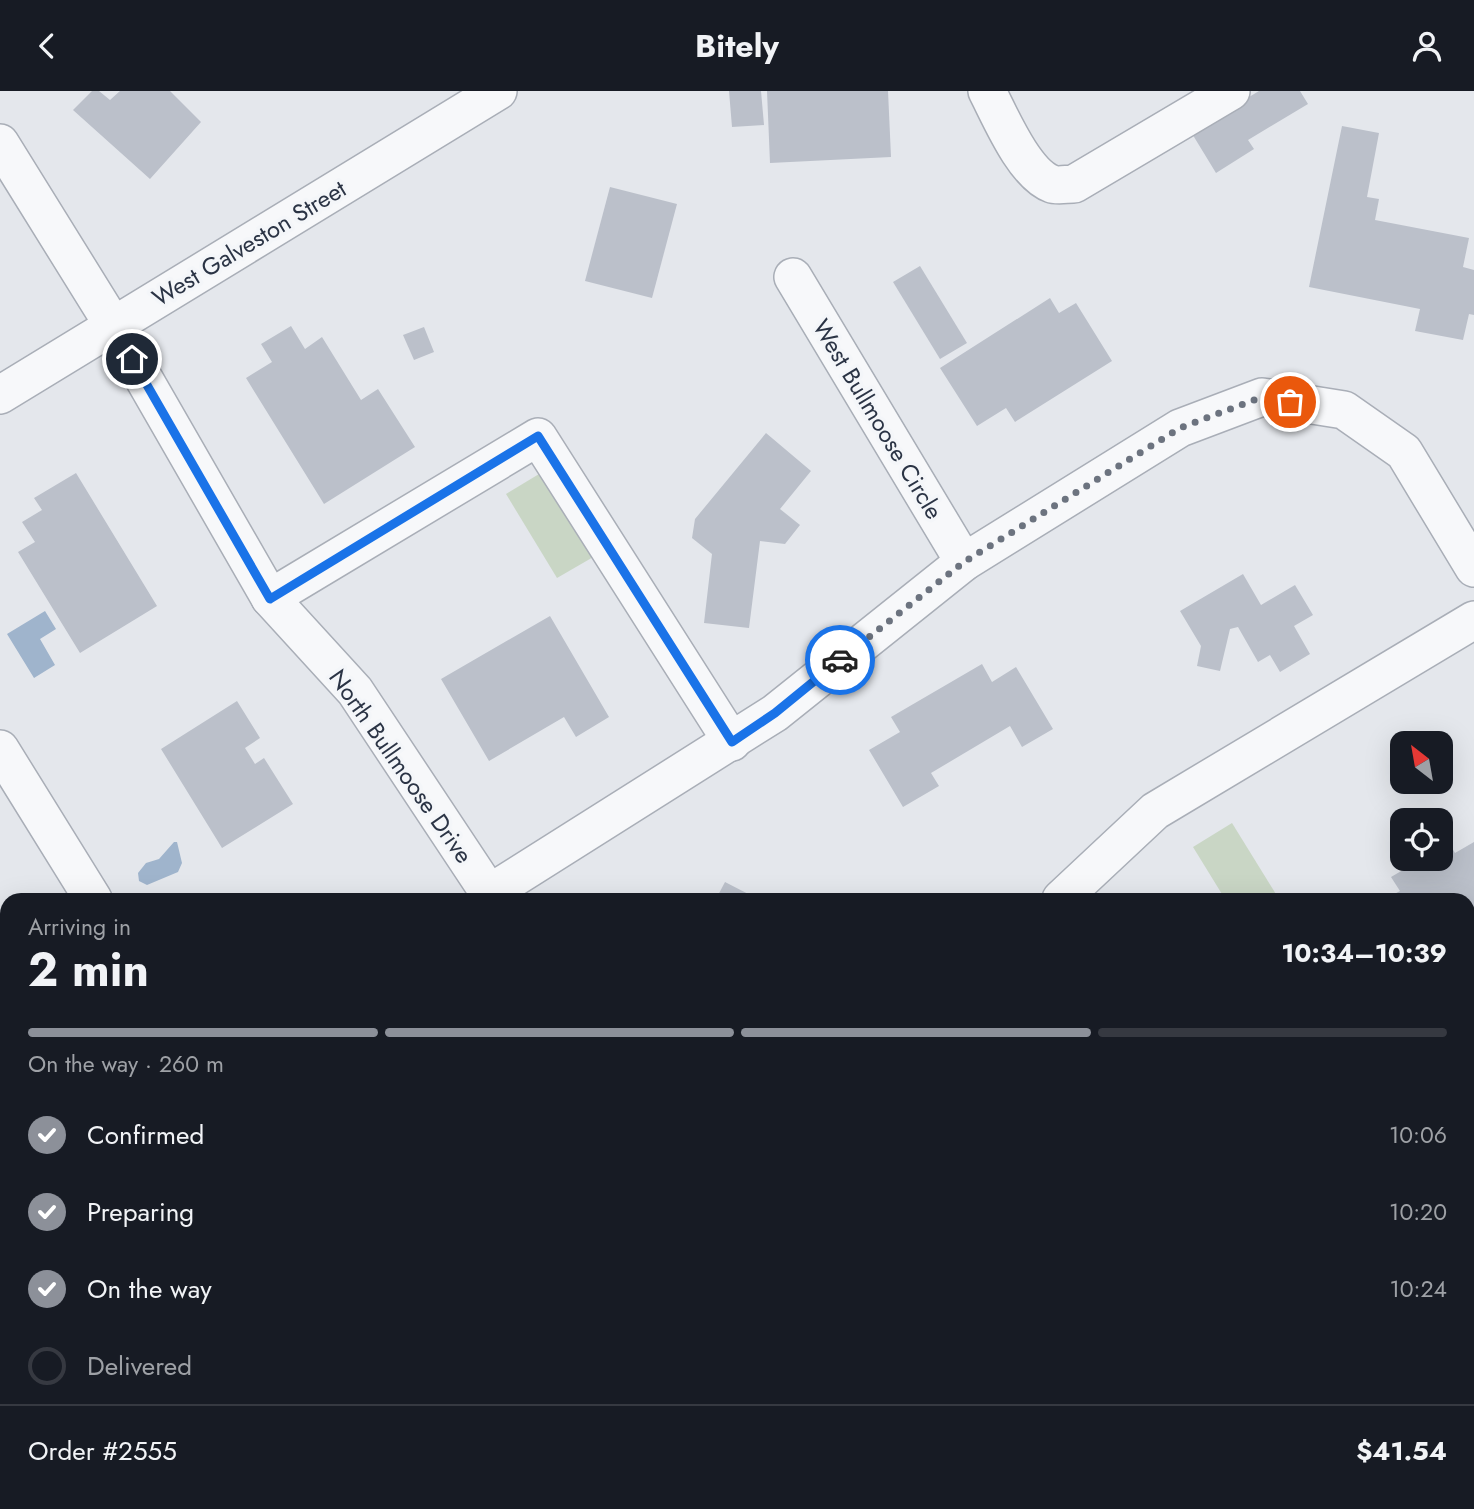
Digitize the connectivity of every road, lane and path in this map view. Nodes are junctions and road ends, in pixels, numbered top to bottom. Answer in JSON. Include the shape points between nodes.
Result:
{"nodes":[{"id":1,"x":498,"y":91,"type":"edge"},
{"id":2,"x":987,"y":91,"type":"edge"},
{"id":3,"x":1231,"y":91,"type":"edge"},
{"id":4,"x":0,"y":143,"type":"edge"},
{"id":5,"x":793,"y":277,"type":"dead end"},
{"id":6,"x":113,"y":325,"type":"junction"},
{"id":7,"x":0,"y":395,"type":"edge"},
{"id":8,"x":964,"y":562,"type":"junction"},
{"id":9,"x":1474,"y":568,"type":"edge"},
{"id":10,"x":270,"y":599,"type":"junction"},
{"id":11,"x":1474,"y":620,"type":"edge"},
{"id":12,"x":732,"y":742,"type":"junction"},
{"id":13,"x":0,"y":749,"type":"edge"},
{"id":14,"x":89,"y":893,"type":"edge"},
{"id":15,"x":490,"y":893,"type":"edge"},
{"id":16,"x":497,"y":893,"type":"edge"},
{"id":17,"x":1067,"y":893,"type":"edge"}],
"edges":[{"from":1,"to":6,"type":"street","name":"West Galveston Street"},
{"from":2,"to":3,"type":"street","via":[[1021,155],[1052,184],[1074,184]]},
{"from":4,"to":6,"type":"street","name":"North Bullmoose Drive"},
{"from":5,"to":8,"type":"street","name":"West Bullmoose Circle"},
{"from":6,"to":7,"type":"street","name":"West Galveston Street"},
{"from":6,"to":10,"type":"street","name":"North Bullmoose Drive"},
{"from":8,"to":9,"type":"street","via":[[1180,428],[1262,397],[1344,410],[1404,452]]},
{"from":8,"to":12,"type":"street"},
{"from":10,"to":12,"type":"street","via":[[538,436]]},
{"from":10,"to":15,"type":"street","name":"North Bullmoose Drive","via":[[355,691]]},
{"from":11,"to":17,"type":"street","via":[[1155,811]]},
{"from":12,"to":16,"type":"street"},
{"from":13,"to":14,"type":"street"}]}
